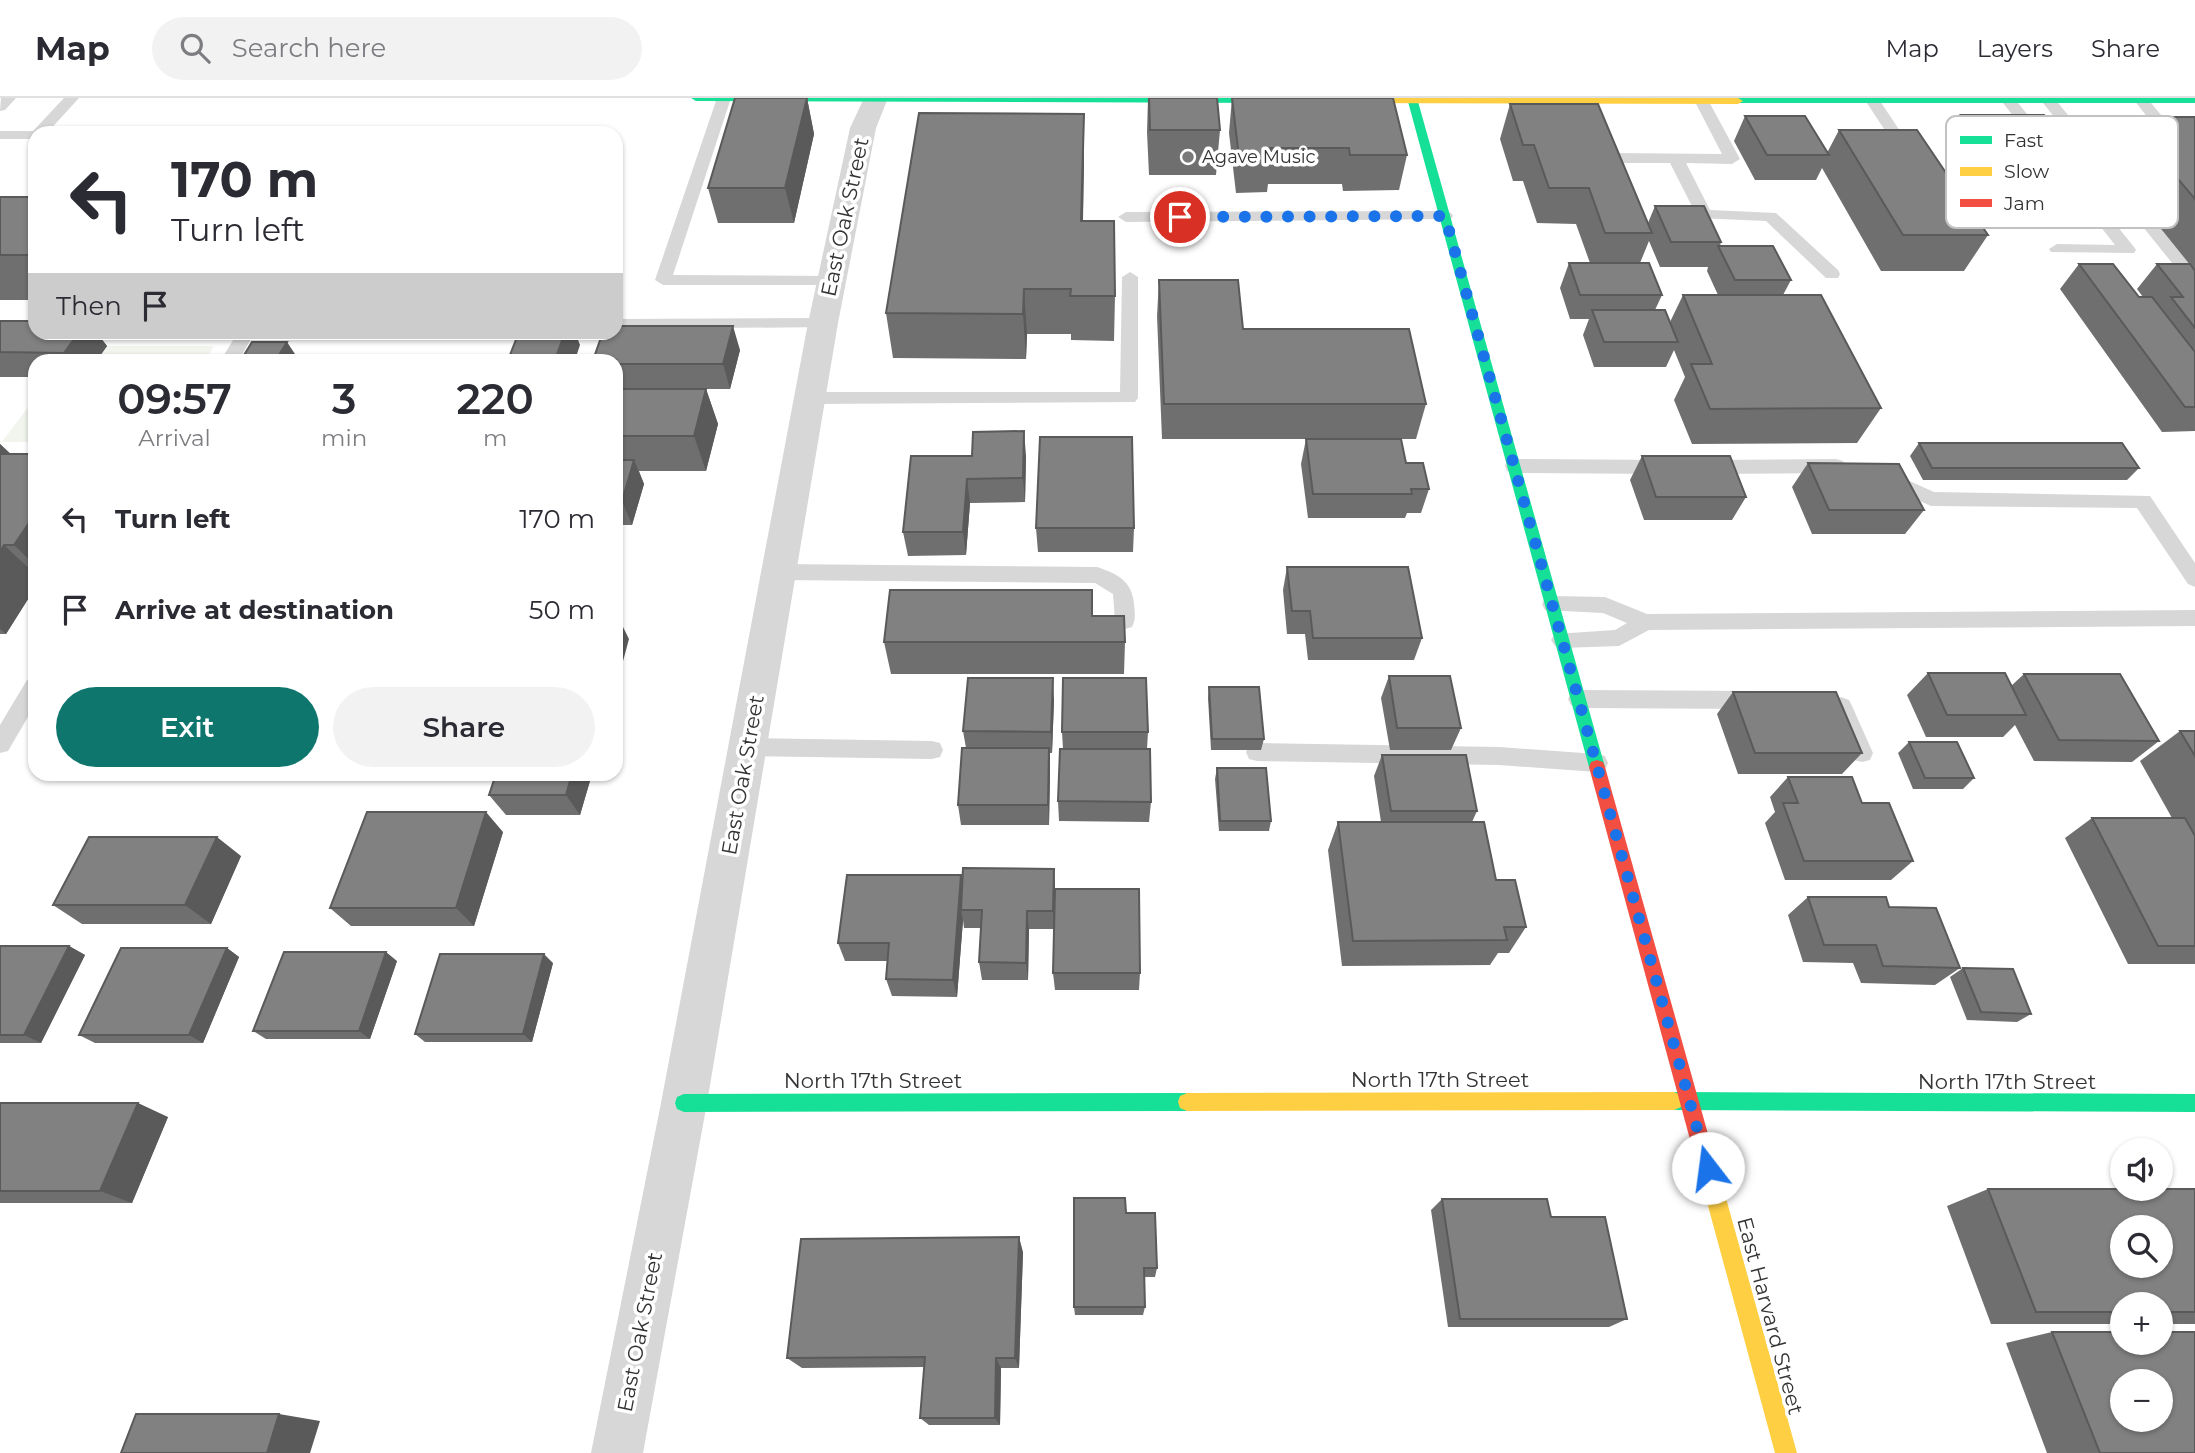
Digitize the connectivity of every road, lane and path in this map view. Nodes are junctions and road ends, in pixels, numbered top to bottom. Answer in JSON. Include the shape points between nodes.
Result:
{"nodes":[{"id":1,"x":9,"y":98,"type":"edge"},
{"id":2,"x":72,"y":98,"type":"edge"},
{"id":3,"x":696,"y":98,"type":"edge"},
{"id":4,"x":724,"y":98,"type":"edge"},
{"id":5,"x":875,"y":99,"type":"edge"},
{"id":6,"x":1138,"y":99,"type":"edge"},
{"id":7,"x":1233,"y":99,"type":"edge"},
{"id":8,"x":1330,"y":99,"type":"edge"},
{"id":9,"x":1412,"y":99,"type":"edge"},
{"id":10,"x":1509,"y":99,"type":"edge"},
{"id":11,"x":1667,"y":99,"type":"edge"},
{"id":12,"x":1918,"y":99,"type":"edge"},
{"id":13,"x":1701,"y":100,"type":"junction"},
{"id":14,"x":1872,"y":100,"type":"junction"},
{"id":15,"x":2008,"y":100,"type":"junction"},
{"id":16,"x":2048,"y":100,"type":"junction"},
{"id":17,"x":2141,"y":100,"type":"junction"},
{"id":18,"x":2195,"y":100,"type":"edge"},
{"id":19,"x":1302,"y":101,"type":"edge"},
{"id":20,"x":0,"y":107,"type":"edge"},
{"id":21,"x":2021,"y":116,"type":"edge"},
{"id":22,"x":2061,"y":116,"type":"edge"},
{"id":23,"x":2154,"y":116,"type":"edge"},
{"id":24,"x":45,"y":126,"type":"edge"},
{"id":25,"x":28,"y":134,"type":"edge"},
{"id":26,"x":0,"y":135,"type":"edge"},
{"id":27,"x":1611,"y":158,"type":"edge"},
{"id":28,"x":1676,"y":159,"type":"junction"},
{"id":29,"x":1915,"y":165,"type":"edge"},
{"id":30,"x":1445,"y":216,"type":"junction"},
{"id":31,"x":1126,"y":217,"type":"dead end"},
{"id":32,"x":2110,"y":228,"type":"edge"},
{"id":33,"x":2152,"y":228,"type":"edge"},
{"id":34,"x":2057,"y":249,"type":"dead end"},
{"id":35,"x":1832,"y":274,"type":"dead end"},
{"id":36,"x":1130,"y":277,"type":"dead end"},
{"id":37,"x":832,"y":281,"type":"junction"},
{"id":38,"x":2195,"y":281,"type":"edge"},
{"id":39,"x":823,"y":323,"type":"junction"},
{"id":40,"x":623,"y":324,"type":"edge"},
{"id":41,"x":810,"y":398,"type":"junction"},
{"id":42,"x":1514,"y":466,"type":"junction"},
{"id":43,"x":779,"y":572,"type":"junction"},
{"id":44,"x":2195,"y":579,"type":"edge"},
{"id":45,"x":1552,"y":604,"type":"junction"},
{"id":46,"x":2195,"y":618,"type":"edge"},
{"id":47,"x":1125,"y":621,"type":"edge"},
{"id":48,"x":1645,"y":622,"type":"junction"},
{"id":49,"x":1562,"y":640,"type":"junction"},
{"id":50,"x":28,"y":698,"type":"edge"},
{"id":51,"x":1579,"y":699,"type":"junction"},
{"id":52,"x":1784,"y":700,"type":"edge"},
{"id":53,"x":1825,"y":700,"type":"edge"},
{"id":54,"x":0,"y":744,"type":"edge"},
{"id":55,"x":748,"y":747,"type":"junction"},
{"id":56,"x":932,"y":750,"type":"dead end"},
{"id":57,"x":1257,"y":752,"type":"edge"},
{"id":58,"x":1863,"y":753,"type":"edge"},
{"id":59,"x":1597,"y":763,"type":"junction"},
{"id":60,"x":1690,"y":1101,"type":"junction"},
{"id":61,"x":684,"y":1103,"type":"junction"},
{"id":62,"x":2195,"y":1103,"type":"edge"},
{"id":63,"x":617,"y":1453,"type":"edge"},
{"id":64,"x":1786,"y":1453,"type":"edge"}],
"edges":[{"from":1,"to":20,"type":"lane"},
{"from":2,"to":24,"type":"lane"},
{"from":3,"to":4,"type":"street"},
{"from":4,"to":5,"type":"street"},
{"from":4,"to":37,"type":"lane","via":[[663,280]]},
{"from":5,"to":6,"type":"street"},
{"from":5,"to":37,"type":"street","name":"East Oak Street","via":[[863,128]]},
{"from":6,"to":7,"type":"street"},
{"from":7,"to":19,"type":"street"},
{"from":8,"to":9,"type":"street"},
{"from":9,"to":10,"type":"street"},
{"from":9,"to":30,"type":"street","name":"East Harvard Street"},
{"from":10,"to":11,"type":"street"},
{"from":11,"to":13,"type":"street"},
{"from":12,"to":14,"type":"street"},
{"from":12,"to":15,"type":"street"},
{"from":13,"to":14,"type":"street"},
{"from":13,"to":28,"type":"lane","via":[[1731,159]]},
{"from":14,"to":29,"type":"lane"},
{"from":15,"to":16,"type":"street"},
{"from":15,"to":21,"type":"lane"},
{"from":16,"to":17,"type":"street"},
{"from":16,"to":22,"type":"lane"},
{"from":17,"to":18,"type":"street"},
{"from":17,"to":23,"type":"lane"},
{"from":25,"to":26,"type":"lane"},
{"from":27,"to":28,"type":"lane"},
{"from":28,"to":35,"type":"lane","via":[[1704,215],[1770,216]]},
{"from":30,"to":31,"type":"lane"},
{"from":30,"to":42,"type":"street","name":"East Harvard Street"},
{"from":32,"to":34,"type":"lane","via":[[2128,250]]},
{"from":33,"to":38,"type":"lane"},
{"from":36,"to":41,"type":"lane","via":[[1129,398]]},
{"from":37,"to":39,"type":"street","name":"East Oak Street"},
{"from":39,"to":40,"type":"lane"},
{"from":39,"to":41,"type":"street","name":"East Oak Street"},
{"from":41,"to":43,"type":"street","name":"East Oak Street"},
{"from":42,"to":44,"type":"lane","via":[[1856,466],[1931,499],[2143,501]]},
{"from":42,"to":45,"type":"street","name":"East Harvard Street"},
{"from":43,"to":47,"type":"lane","via":[[1097,575],[1123,591]]},
{"from":43,"to":55,"type":"street","name":"East Oak Street"},
{"from":45,"to":48,"type":"lane","via":[[1605,605]]},
{"from":45,"to":49,"type":"street","name":"East Harvard Street"},
{"from":46,"to":48,"type":"lane"},
{"from":48,"to":49,"type":"lane","via":[[1619,638]]},
{"from":49,"to":51,"type":"street","name":"East Harvard Street"},
{"from":50,"to":54,"type":"lane"},
{"from":51,"to":52,"type":"lane"},
{"from":51,"to":59,"type":"street","name":"East Harvard Street"},
{"from":53,"to":58,"type":"lane","via":[[1838,700]]},
{"from":55,"to":56,"type":"lane"},
{"from":55,"to":61,"type":"street","name":"East Oak Street"},
{"from":57,"to":59,"type":"lane","via":[[1499,756]]},
{"from":59,"to":60,"type":"street","name":"East Harvard Street"},
{"from":60,"to":61,"type":"street","name":"North 17th Street"},
{"from":60,"to":62,"type":"street","name":"North 17th Street"},
{"from":60,"to":64,"type":"street","name":"East Harvard Street"},
{"from":61,"to":63,"type":"street","name":"East Oak Street"}]}
